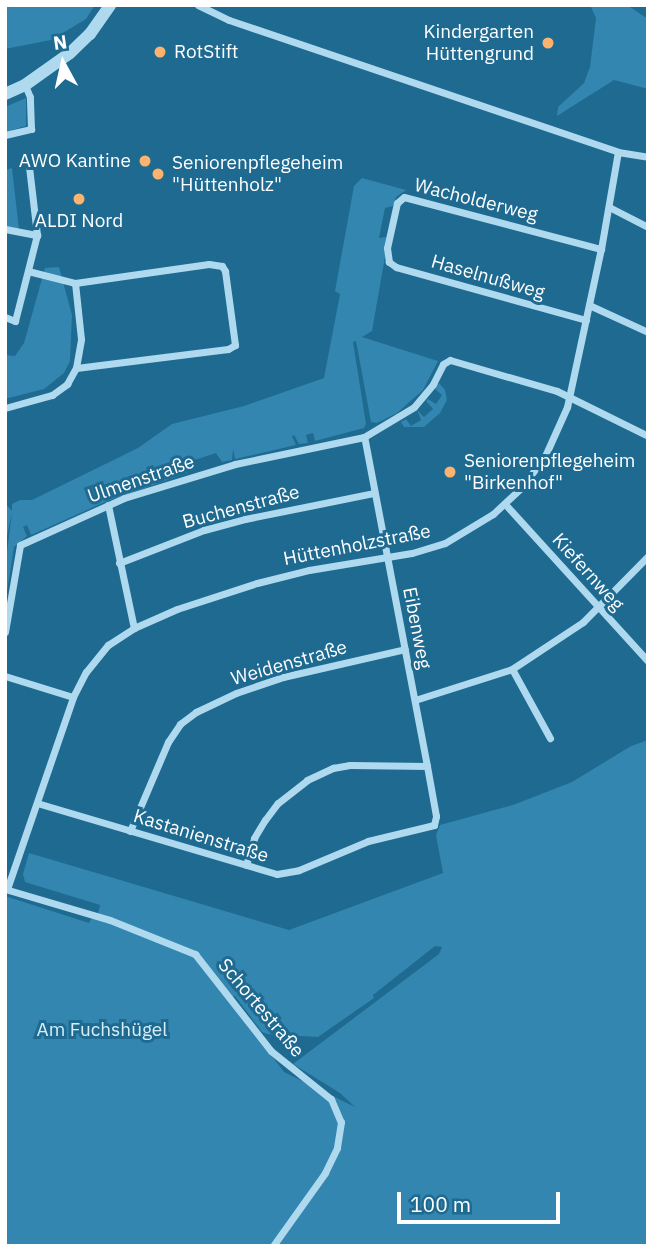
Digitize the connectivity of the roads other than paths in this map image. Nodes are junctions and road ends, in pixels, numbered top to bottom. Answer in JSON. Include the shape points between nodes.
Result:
{"nodes":[{"id":1,"x":110,"y":5,"type":"edge"},
{"id":2,"x":198,"y":5,"type":"edge"},
{"id":3,"x":25,"y":85,"type":"junction"},
{"id":4,"x":5,"y":94,"type":"edge"},
{"id":5,"x":5,"y":135,"type":"edge"},
{"id":6,"x":618,"y":152,"type":"junction"},
{"id":7,"x":648,"y":157,"type":"edge"},
{"id":8,"x":29,"y":167,"type":"dead end"},
{"id":9,"x":609,"y":208,"type":"junction"},
{"id":10,"x":648,"y":227,"type":"edge"},
{"id":11,"x":5,"y":229,"type":"edge"},
{"id":12,"x":37,"y":235,"type":"junction"},
{"id":13,"x":601,"y":248,"type":"junction"},
{"id":14,"x":386,"y":256,"type":"joint"},
{"id":15,"x":28,"y":271,"type":"junction"},
{"id":16,"x":75,"y":283,"type":"junction"},
{"id":17,"x":589,"y":305,"type":"junction"},
{"id":18,"x":5,"y":317,"type":"edge"},
{"id":19,"x":586,"y":320,"type":"junction"},
{"id":20,"x":648,"y":331,"type":"edge"},
{"id":21,"x":76,"y":368,"type":"junction"},
{"id":22,"x":570,"y":396,"type":"junction"},
{"id":23,"x":5,"y":408,"type":"edge"},
{"id":24,"x":648,"y":436,"type":"edge"},
{"id":25,"x":364,"y":437,"type":"junction"},
{"id":26,"x":374,"y":493,"type":"junction"},
{"id":27,"x":505,"y":504,"type":"junction"},
{"id":28,"x":108,"y":505,"type":"junction"},
{"id":29,"x":648,"y":556,"type":"edge"},
{"id":30,"x":386,"y":557,"type":"junction"},
{"id":31,"x":119,"y":563,"type":"junction"},
{"id":32,"x":598,"y":608,"type":"junction"},
{"id":33,"x":134,"y":628,"type":"junction"},
{"id":34,"x":5,"y":632,"type":"edge"},
{"id":35,"x":404,"y":649,"type":"junction"},
{"id":36,"x":648,"y":661,"type":"edge"},
{"id":37,"x":512,"y":669,"type":"junction"},
{"id":38,"x":5,"y":676,"type":"edge"},
{"id":39,"x":73,"y":697,"type":"junction"},
{"id":40,"x":415,"y":700,"type":"junction"},
{"id":41,"x":550,"y":738,"type":"dead end"},
{"id":42,"x":427,"y":766,"type":"junction"},
{"id":43,"x":37,"y":803,"type":"junction"},
{"id":44,"x":434,"y":825,"type":"joint"},
{"id":45,"x":130,"y":831,"type":"junction"},
{"id":46,"x":246,"y":865,"type":"junction"},
{"id":47,"x":6,"y":889,"type":"edge"},
{"id":48,"x":274,"y":1246,"type":"edge"}],
"edges":[{"from":1,"to":3,"type":"street","via":[[70,53]]},
{"from":2,"to":6,"type":"street","via":[[229,20]]},
{"from":3,"to":4,"type":"street"},
{"from":3,"to":5,"type":"street","via":[[31,129]]},
{"from":6,"to":7,"type":"street"},
{"from":6,"to":9,"type":"street","name":"Hüttenholzstraße"},
{"from":8,"to":12,"type":"street"},
{"from":9,"to":10,"type":"street"},
{"from":9,"to":13,"type":"street","name":"Hüttenholzstraße"},
{"from":11,"to":12,"type":"street"},
{"from":12,"to":15,"type":"street"},
{"from":13,"to":14,"type":"street","name":"Wacholderweg","via":[[404,197],[397,203]]},
{"from":13,"to":17,"type":"street","name":"Hüttenholzstraße"},
{"from":14,"to":19,"type":"street","name":"Haselnußweg","via":[[396,267]]},
{"from":15,"to":16,"type":"street"},
{"from":15,"to":18,"type":"street","via":[[15,321]]},
{"from":16,"to":21,"type":"street","via":[[81,338]]},
{"from":16,"to":21,"type":"street","via":[[189,266],[222,266],[235,334],[235,345],[228,349]]},
{"from":17,"to":19,"type":"street","name":"Hüttenholzstraße"},
{"from":17,"to":20,"type":"street"},
{"from":19,"to":22,"type":"street","name":"Hüttenholzstraße"},
{"from":21,"to":23,"type":"street","via":[[67,384],[52,395]]},
{"from":22,"to":24,"type":"street"},
{"from":22,"to":25,"type":"street","via":[[450,360],[414,407]]},
{"from":22,"to":27,"type":"street","name":"Hüttenholzstraße","via":[[549,449]]},
{"from":25,"to":26,"type":"street","name":"Eibenweg"},
{"from":25,"to":28,"type":"street","name":"Ulmenstraße","via":[[235,464]]},
{"from":26,"to":30,"type":"street","name":"Eibenweg"},
{"from":26,"to":31,"type":"street","name":"Buchenstraße","via":[[235,522]]},
{"from":27,"to":30,"type":"street","name":"Hüttenholzstraße","via":[[445,543]]},
{"from":27,"to":32,"type":"street","name":"Kiefernweg"},
{"from":28,"to":31,"type":"street"},
{"from":28,"to":34,"type":"street","name":"Ulmenstraße","via":[[20,545]]},
{"from":29,"to":32,"type":"street"},
{"from":30,"to":33,"type":"street","name":"Hüttenholzstraße","via":[[257,583]]},
{"from":30,"to":35,"type":"street","name":"Eibenweg"},
{"from":31,"to":33,"type":"street"},
{"from":32,"to":36,"type":"street","name":"Kiefernweg"},
{"from":32,"to":37,"type":"street"},
{"from":33,"to":39,"type":"street","name":"Hüttenholzstraße","via":[[96,658]]},
{"from":35,"to":40,"type":"street","name":"Eibenweg"},
{"from":35,"to":45,"type":"street","name":"Weidenstraße","via":[[283,677],[196,712],[167,742]]},
{"from":37,"to":40,"type":"street"},
{"from":37,"to":41,"type":"street"},
{"from":38,"to":39,"type":"street"},
{"from":39,"to":43,"type":"street","name":"Hüttenholzstraße"},
{"from":40,"to":42,"type":"street","name":"Eibenweg"},
{"from":42,"to":44,"type":"street","name":"Eibenweg"},
{"from":42,"to":46,"type":"street","via":[[350,765],[321,772],[278,803],[254,838]]},
{"from":43,"to":45,"type":"street","name":"Kastanienstraße"},
{"from":43,"to":47,"type":"street","name":"Hüttenholzstraße"},
{"from":44,"to":46,"type":"street","name":"Kastanienstraße","via":[[368,841],[291,873]]},
{"from":45,"to":46,"type":"street","name":"Kastanienstraße"},
{"from":47,"to":48,"type":"street","name":"Schortestraße","via":[[110,920],[195,954],[271,1051],[331,1099],[341,1122],[337,1148]]}]}
